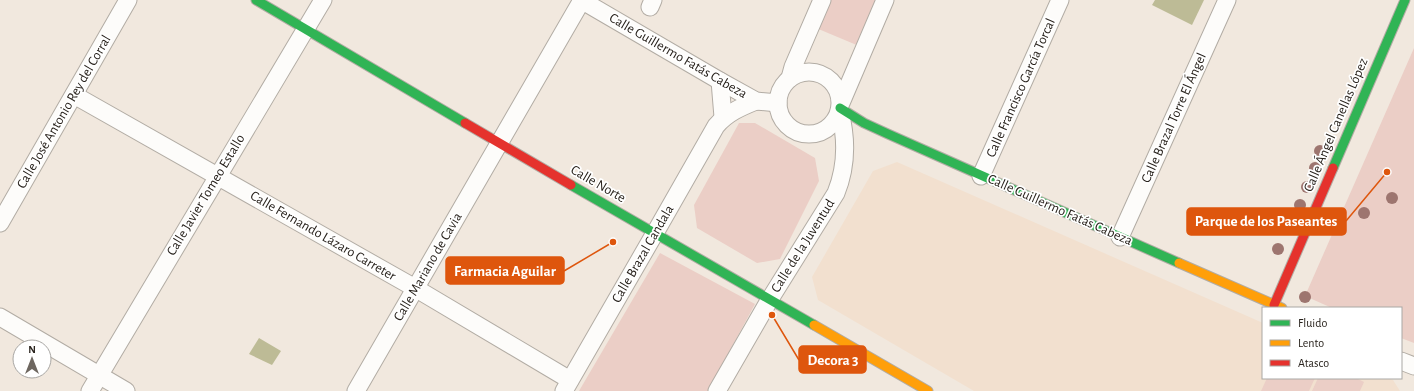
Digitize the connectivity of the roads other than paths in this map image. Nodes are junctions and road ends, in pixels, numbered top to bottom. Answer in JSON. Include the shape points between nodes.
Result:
{"nodes":[{"id":1,"x":128,"y":0,"type":"edge"},
{"id":2,"x":256,"y":0,"type":"edge"},
{"id":3,"x":323,"y":0,"type":"edge"},
{"id":4,"x":581,"y":0,"type":"edge"},
{"id":5,"x":822,"y":0,"type":"edge"},
{"id":6,"x":885,"y":0,"type":"edge"},
{"id":7,"x":1060,"y":0,"type":"edge"},
{"id":8,"x":1227,"y":0,"type":"edge"},
{"id":9,"x":1405,"y":0,"type":"edge"},
{"id":10,"x":305,"y":29,"type":"junction"},
{"id":11,"x":790,"y":78,"type":"junction"},
{"id":12,"x":720,"y":81,"type":"junction"},
{"id":13,"x":74,"y":95,"type":"junction"},
{"id":14,"x":756,"y":101,"type":"junction"},
{"id":15,"x":778,"y":103,"type":"junction"},
{"id":16,"x":840,"y":107,"type":"junction"},
{"id":17,"x":723,"y":117,"type":"junction"},
{"id":18,"x":499,"y":143,"type":"junction"},
{"id":19,"x":218,"y":176,"type":"junction"},
{"id":20,"x":981,"y":176,"type":"junction"},
{"id":21,"x":0,"y":223,"type":"edge"},
{"id":22,"x":655,"y":233,"type":"junction"},
{"id":23,"x":1120,"y":237,"type":"junction"},
{"id":24,"x":415,"y":288,"type":"junction"},
{"id":25,"x":770,"y":299,"type":"junction"},
{"id":26,"x":1278,"y":306,"type":"edge"},
{"id":27,"x":0,"y":317,"type":"edge"},
{"id":28,"x":1402,"y":361,"type":"edge"},
{"id":29,"x":1414,"y":366,"type":"edge"},
{"id":30,"x":99,"y":376,"type":"junction"},
{"id":31,"x":567,"y":386,"type":"edge"},
{"id":32,"x":923,"y":390,"type":"edge"},
{"id":33,"x":90,"y":391,"type":"edge"},
{"id":34,"x":126,"y":391,"type":"edge"},
{"id":35,"x":356,"y":391,"type":"edge"},
{"id":36,"x":717,"y":391,"type":"edge"}],
"edges":[{"from":1,"to":13,"type":"street","name":"Calle José Antonio Rey del Corral"},
{"from":2,"to":10,"type":"street","name":"Calle Norte"},
{"from":3,"to":10,"type":"street","name":"Calle Javier Tomeo Estallo"},
{"from":4,"to":12,"type":"street","name":"Calle Guillermo Fatás Cabeza"},
{"from":4,"to":18,"type":"street","name":"Calle Mariano de Cavia"},
{"from":5,"to":11,"type":"street"},
{"from":6,"to":16,"type":"street"},
{"from":7,"to":20,"type":"street","name":"Calle Francisco García Torcal"},
{"from":8,"to":23,"type":"street","name":"Calle Brazal Torre El Ángel"},
{"from":9,"to":26,"type":"street","name":"Calle Ángel Canellas López"},
{"from":10,"to":18,"type":"street","name":"Calle Norte"},
{"from":10,"to":19,"type":"street","name":"Calle Javier Tomeo Estallo"},
{"from":11,"to":15,"type":"street","via":[[781,88]]},
{"from":11,"to":16,"type":"street","via":[[806,71],[823,74],[836,86],[840,94]]},
{"from":12,"to":14,"type":"street","name":"Calle Guillermo Fatás Cabeza"},
{"from":12,"to":17,"type":"street"},
{"from":13,"to":19,"type":"street","name":"Calle Fernando Lázaro Carreter"},
{"from":13,"to":21,"type":"street","name":"Calle José Antonio Rey del Corral"},
{"from":14,"to":15,"type":"street","name":"Calle Guillermo Fatás Cabeza"},
{"from":14,"to":17,"type":"street","name":"Calle Brazal Candala"},
{"from":15,"to":16,"type":"street","via":[[787,125],[805,134],[817,133],[831,125]]},
{"from":16,"to":20,"type":"street","name":"Calle Guillermo Fatás Cabeza","via":[[864,123]]},
{"from":16,"to":25,"type":"street","name":"Calle de la Juventud","via":[[845,146],[841,180],[836,193]]},
{"from":17,"to":22,"type":"street","name":"Calle Brazal Candala","via":[[710,134]]},
{"from":18,"to":22,"type":"street","name":"Calle Norte"},
{"from":18,"to":24,"type":"street","name":"Calle Mariano de Cavia"},
{"from":19,"to":24,"type":"street","name":"Calle Fernando Lázaro Carreter"},
{"from":19,"to":30,"type":"street","name":"Calle Javier Tomeo Estallo"},
{"from":20,"to":23,"type":"street","name":"Calle Guillermo Fatás Cabeza"},
{"from":22,"to":25,"type":"street","name":"Calle Norte"},
{"from":22,"to":31,"type":"street","name":"Calle Brazal Candala"},
{"from":23,"to":26,"type":"street","name":"Calle Guillermo Fatás Cabeza"},
{"from":24,"to":31,"type":"street","name":"Calle Fernando Lázaro Carreter"},
{"from":24,"to":35,"type":"street","name":"Calle Mariano de Cavia"},
{"from":25,"to":32,"type":"street","name":"Calle Norte"},
{"from":25,"to":36,"type":"street","name":"Calle de la Juventud"},
{"from":27,"to":30,"type":"street"},
{"from":28,"to":29,"type":"street"},
{"from":30,"to":33,"type":"street","name":"Calle Javier Tomeo Estallo"},
{"from":30,"to":34,"type":"street"}]}
